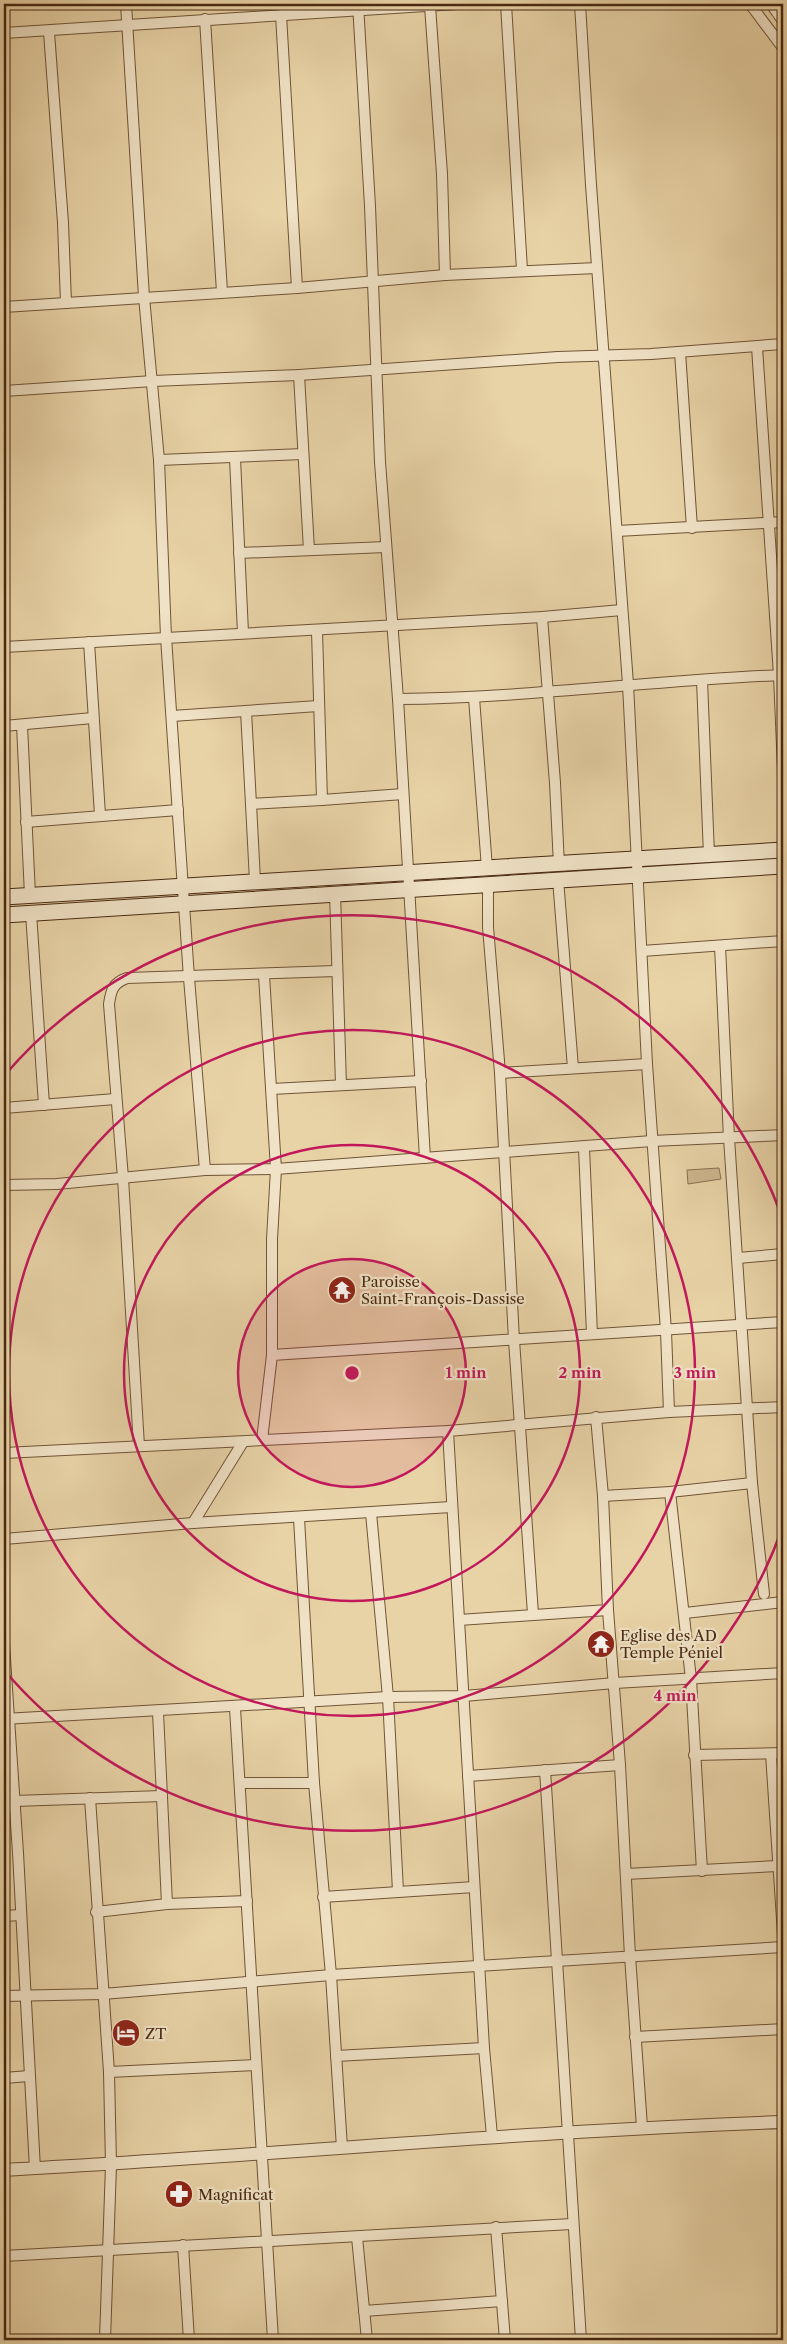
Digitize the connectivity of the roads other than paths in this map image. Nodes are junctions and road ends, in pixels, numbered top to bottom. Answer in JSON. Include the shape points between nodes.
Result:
{"nodes":[{"id":1,"x":126,"y":4,"type":"edge"},
{"id":2,"x":457,"y":4,"type":"edge"},
{"id":3,"x":506,"y":4,"type":"edge"},
{"id":4,"x":580,"y":4,"type":"edge"},
{"id":5,"x":750,"y":4,"type":"edge"},
{"id":6,"x":771,"y":4,"type":"edge"},
{"id":7,"x":430,"y":6,"type":"junction"},
{"id":8,"x":358,"y":7,"type":"edge"},
{"id":9,"x":281,"y":15,"type":"junction"},
{"id":10,"x":205,"y":19,"type":"junction"},
{"id":11,"x":783,"y":20,"type":"edge"},
{"id":12,"x":127,"y":26,"type":"junction"},
{"id":13,"x":49,"y":32,"type":"junction"},
{"id":14,"x":4,"y":33,"type":"edge"},
{"id":15,"x":783,"y":48,"type":"edge"},
{"id":16,"x":597,"y":268,"type":"junction"},
{"id":17,"x":522,"y":270,"type":"junction"},
{"id":18,"x":445,"y":274,"type":"junction"},
{"id":19,"x":374,"y":281,"type":"junction"},
{"id":20,"x":296,"y":288,"type":"junction"},
{"id":21,"x":222,"y":292,"type":"junction"},
{"id":22,"x":144,"y":297,"type":"junction"},
{"id":23,"x":66,"y":303,"type":"junction"},
{"id":24,"x":4,"y":307,"type":"edge"},
{"id":25,"x":783,"y":344,"type":"edge"},
{"id":26,"x":756,"y":347,"type":"junction"},
{"id":27,"x":680,"y":352,"type":"junction"},
{"id":28,"x":603,"y":355,"type":"junction"},
{"id":29,"x":377,"y":369,"type":"junction"},
{"id":30,"x":299,"y":375,"type":"junction"},
{"id":31,"x":153,"y":381,"type":"junction"},
{"id":32,"x":4,"y":391,"type":"edge"},
{"id":33,"x":303,"y":454,"type":"junction"},
{"id":34,"x":235,"y":458,"type":"junction"},
{"id":35,"x":159,"y":460,"type":"junction"},
{"id":36,"x":783,"y":522,"type":"edge"},
{"id":37,"x":768,"y":523,"type":"junction"},
{"id":38,"x":692,"y":528,"type":"junction"},
{"id":39,"x":617,"y":531,"type":"junction"},
{"id":40,"x":386,"y":547,"type":"junction"},
{"id":41,"x":308,"y":550,"type":"junction"},
{"id":42,"x":239,"y":553,"type":"junction"},
{"id":43,"x":778,"y":601,"type":"edge"},
{"id":44,"x":622,"y":610,"type":"junction"},
{"id":45,"x":542,"y":617,"type":"junction"},
{"id":46,"x":392,"y":626,"type":"junction"},
{"id":47,"x":317,"y":631,"type":"junction"},
{"id":48,"x":243,"y":633,"type":"junction"},
{"id":49,"x":166,"y":637,"type":"junction"},
{"id":50,"x":89,"y":642,"type":"junction"},
{"id":51,"x":4,"y":647,"type":"edge"},
{"id":52,"x":781,"y":675,"type":"edge"},
{"id":53,"x":702,"y":680,"type":"junction"},
{"id":54,"x":628,"y":684,"type":"junction"},
{"id":55,"x":548,"y":692,"type":"junction"},
{"id":56,"x":474,"y":698,"type":"junction"},
{"id":57,"x":398,"y":699,"type":"junction"},
{"id":58,"x":318,"y":706,"type":"junction"},
{"id":59,"x":246,"y":711,"type":"junction"},
{"id":60,"x":172,"y":716,"type":"junction"},
{"id":61,"x":93,"y":718,"type":"junction"},
{"id":62,"x":22,"y":725,"type":"junction"},
{"id":63,"x":4,"y":726,"type":"edge"},
{"id":64,"x":783,"y":770,"type":"edge"},
{"id":65,"x":403,"y":794,"type":"junction"},
{"id":66,"x":322,"y":800,"type":"junction"},
{"id":67,"x":251,"y":804,"type":"junction"},
{"id":68,"x":178,"y":810,"type":"junction"},
{"id":69,"x":100,"y":816,"type":"junction"},
{"id":70,"x":26,"y":822,"type":"junction"},
{"id":71,"x":783,"y":850,"type":"edge"},
{"id":72,"x":709,"y":855,"type":"junction"},
{"id":73,"x":783,"y":866,"type":"edge"},
{"id":74,"x":637,"y":868,"type":"junction"},
{"id":75,"x":559,"y":872,"type":"junction"},
{"id":76,"x":408,"y":873,"type":"junction"},
{"id":77,"x":487,"y":876,"type":"junction"},
{"id":78,"x":254,"y":881,"type":"junction"},
{"id":79,"x":184,"y":886,"type":"junction"},
{"id":80,"x":410,"y":890,"type":"junction"},
{"id":81,"x":335,"y":894,"type":"junction"},
{"id":82,"x":30,"y":895,"type":"junction"},
{"id":83,"x":4,"y":897,"type":"edge"},
{"id":84,"x":186,"y":904,"type":"junction"},
{"id":85,"x":32,"y":913,"type":"junction"},
{"id":86,"x":4,"y":915,"type":"edge"},
{"id":87,"x":783,"y":941,"type":"edge"},
{"id":88,"x":720,"y":946,"type":"junction"},
{"id":89,"x":642,"y":951,"type":"junction"},
{"id":90,"x":336,"y":971,"type":"junction"},
{"id":91,"x":264,"y":975,"type":"junction"},
{"id":92,"x":189,"y":978,"type":"junction"},
{"id":93,"x":647,"y":1064,"type":"junction"},
{"id":94,"x":573,"y":1068,"type":"junction"},
{"id":95,"x":500,"y":1073,"type":"junction"},
{"id":96,"x":421,"y":1081,"type":"junction"},
{"id":97,"x":341,"y":1085,"type":"junction"},
{"id":98,"x":272,"y":1089,"type":"junction"},
{"id":99,"x":115,"y":1100,"type":"junction"},
{"id":100,"x":44,"y":1105,"type":"junction"},
{"id":101,"x":4,"y":1108,"type":"edge"},
{"id":102,"x":783,"y":1135,"type":"edge"},
{"id":103,"x":729,"y":1138,"type":"junction"},
{"id":104,"x":652,"y":1141,"type":"junction"},
{"id":105,"x":584,"y":1148,"type":"junction"},
{"id":106,"x":505,"y":1154,"type":"junction"},
{"id":107,"x":425,"y":1158,"type":"junction"},
{"id":108,"x":276,"y":1169,"type":"junction"},
{"id":109,"x":205,"y":1170,"type":"junction"},
{"id":110,"x":123,"y":1178,"type":"junction"},
{"id":111,"x":4,"y":1185,"type":"edge"},
{"id":112,"x":783,"y":1254,"type":"edge"},
{"id":113,"x":738,"y":1258,"type":"junction"},
{"id":114,"x":783,"y":1322,"type":"edge"},
{"id":115,"x":743,"y":1324,"type":"junction"},
{"id":116,"x":666,"y":1331,"type":"junction"},
{"id":117,"x":592,"y":1334,"type":"junction"},
{"id":118,"x":514,"y":1340,"type":"junction"},
{"id":119,"x":272,"y":1355,"type":"junction"},
{"id":120,"x":783,"y":1407,"type":"edge"},
{"id":121,"x":748,"y":1409,"type":"junction"},
{"id":122,"x":669,"y":1412,"type":"junction"},
{"id":123,"x":596,"y":1417,"type":"junction"},
{"id":124,"x":522,"y":1424,"type":"junction"},
{"id":125,"x":448,"y":1432,"type":"junction"},
{"id":126,"x":262,"y":1440,"type":"junction"},
{"id":127,"x":243,"y":1442,"type":"junction"},
{"id":128,"x":139,"y":1446,"type":"junction"},
{"id":129,"x":4,"y":1452,"type":"edge"},
{"id":130,"x":752,"y":1483,"type":"junction"},
{"id":131,"x":670,"y":1492,"type":"junction"},
{"id":132,"x":603,"y":1496,"type":"junction"},
{"id":133,"x":451,"y":1507,"type":"junction"},
{"id":134,"x":371,"y":1513,"type":"junction"},
{"id":135,"x":299,"y":1518,"type":"junction"},
{"id":136,"x":193,"y":1522,"type":"junction"},
{"id":137,"x":4,"y":1539,"type":"edge"},
{"id":138,"x":764,"y":1594,"type":"dead end"},
{"id":139,"x":783,"y":1602,"type":"edge"},
{"id":140,"x":608,"y":1610,"type":"junction"},
{"id":141,"x":685,"y":1613,"type":"junction"},
{"id":142,"x":533,"y":1614,"type":"junction"},
{"id":143,"x":459,"y":1620,"type":"junction"},
{"id":144,"x":4,"y":1644,"type":"edge"},
{"id":145,"x":783,"y":1673,"type":"edge"},
{"id":146,"x":690,"y":1679,"type":"junction"},
{"id":147,"x":615,"y":1682,"type":"junction"},
{"id":148,"x":464,"y":1696,"type":"junction"},
{"id":149,"x":388,"y":1697,"type":"junction"},
{"id":150,"x":311,"y":1701,"type":"junction"},
{"id":151,"x":235,"y":1708,"type":"junction"},
{"id":152,"x":158,"y":1712,"type":"junction"},
{"id":153,"x":6,"y":1719,"type":"edge"},
{"id":154,"x":771,"y":1754,"type":"junction"},
{"id":155,"x":783,"y":1754,"type":"edge"},
{"id":156,"x":694,"y":1755,"type":"junction"},
{"id":157,"x":620,"y":1765,"type":"junction"},
{"id":158,"x":545,"y":1770,"type":"junction"},
{"id":159,"x":468,"y":1776,"type":"junction"},
{"id":160,"x":314,"y":1783,"type":"junction"},
{"id":161,"x":241,"y":1784,"type":"junction"},
{"id":162,"x":162,"y":1796,"type":"junction"},
{"id":163,"x":90,"y":1798,"type":"junction"},
{"id":164,"x":14,"y":1801,"type":"junction"},
{"id":165,"x":778,"y":1866,"type":"junction"},
{"id":166,"x":702,"y":1871,"type":"junction"},
{"id":167,"x":626,"y":1874,"type":"junction"},
{"id":168,"x":474,"y":1887,"type":"junction"},
{"id":169,"x":398,"y":1891,"type":"junction"},
{"id":170,"x":323,"y":1897,"type":"junction"},
{"id":171,"x":247,"y":1901,"type":"junction"},
{"id":172,"x":167,"y":1904,"type":"junction"},
{"id":173,"x":96,"y":1912,"type":"junction"},
{"id":174,"x":21,"y":1915,"type":"junction"},
{"id":175,"x":4,"y":1916,"type":"edge"},
{"id":176,"x":783,"y":1934,"type":"edge"},
{"id":177,"x":783,"y":1947,"type":"edge"},
{"id":178,"x":630,"y":1956,"type":"junction"},
{"id":179,"x":556,"y":1962,"type":"junction"},
{"id":180,"x":480,"y":1967,"type":"junction"},
{"id":181,"x":331,"y":1975,"type":"junction"},
{"id":182,"x":251,"y":1982,"type":"junction"},
{"id":183,"x":26,"y":1994,"type":"junction"},
{"id":184,"x":103,"y":1994,"type":"junction"},
{"id":185,"x":4,"y":1996,"type":"edge"},
{"id":186,"x":783,"y":2029,"type":"edge"},
{"id":187,"x":635,"y":2038,"type":"junction"},
{"id":188,"x":484,"y":2048,"type":"junction"},
{"id":189,"x":336,"y":2056,"type":"junction"},
{"id":190,"x":256,"y":2065,"type":"junction"},
{"id":191,"x":109,"y":2072,"type":"junction"},
{"id":192,"x":29,"y":2076,"type":"junction"},
{"id":193,"x":4,"y":2078,"type":"edge"},
{"id":194,"x":783,"y":2122,"type":"edge"},
{"id":195,"x":642,"y":2127,"type":"junction"},
{"id":196,"x":567,"y":2133,"type":"junction"},
{"id":197,"x":492,"y":2136,"type":"junction"},
{"id":198,"x":342,"y":2148,"type":"junction"},
{"id":199,"x":261,"y":2152,"type":"junction"},
{"id":200,"x":111,"y":2165,"type":"junction"},
{"id":201,"x":35,"y":2169,"type":"junction"},
{"id":202,"x":4,"y":2170,"type":"edge"},
{"id":203,"x":572,"y":2224,"type":"junction"},
{"id":204,"x":496,"y":2227,"type":"junction"},
{"id":205,"x":357,"y":2237,"type":"junction"},
{"id":206,"x":268,"y":2241,"type":"junction"},
{"id":207,"x":183,"y":2245,"type":"junction"},
{"id":208,"x":107,"y":2248,"type":"junction"},
{"id":209,"x":4,"y":2256,"type":"edge"},
{"id":210,"x":502,"y":2301,"type":"junction"},
{"id":211,"x":364,"y":2310,"type":"junction"},
{"id":212,"x":105,"y":2340,"type":"edge"},
{"id":213,"x":189,"y":2340,"type":"edge"},
{"id":214,"x":273,"y":2340,"type":"edge"},
{"id":215,"x":366,"y":2340,"type":"edge"},
{"id":216,"x":505,"y":2340,"type":"edge"},
{"id":217,"x":581,"y":2340,"type":"edge"}],
"edges":[{"from":1,"to":12,"type":"street"},
{"from":2,"to":7,"type":"street"},
{"from":3,"to":17,"type":"street"},
{"from":4,"to":16,"type":"street"},
{"from":5,"to":15,"type":"street"},
{"from":6,"to":11,"type":"street"},
{"from":7,"to":8,"type":"street"},
{"from":7,"to":18,"type":"street","via":[[442,174]]},
{"from":8,"to":9,"type":"street"},
{"from":8,"to":19,"type":"street"},
{"from":9,"to":10,"type":"street"},
{"from":9,"to":20,"type":"street"},
{"from":10,"to":12,"type":"street"},
{"from":10,"to":21,"type":"street"},
{"from":12,"to":13,"type":"street"},
{"from":12,"to":22,"type":"street"},
{"from":13,"to":14,"type":"street"},
{"from":13,"to":23,"type":"street"},
{"from":16,"to":17,"type":"street"},
{"from":16,"to":28,"type":"street"},
{"from":17,"to":18,"type":"street"},
{"from":18,"to":19,"type":"street"},
{"from":19,"to":20,"type":"street"},
{"from":19,"to":29,"type":"street"},
{"from":20,"to":21,"type":"street"},
{"from":21,"to":22,"type":"street"},
{"from":22,"to":23,"type":"street"},
{"from":22,"to":31,"type":"street"},
{"from":23,"to":24,"type":"street"},
{"from":25,"to":26,"type":"street"},
{"from":26,"to":27,"type":"street"},
{"from":26,"to":37,"type":"street"},
{"from":27,"to":28,"type":"street"},
{"from":27,"to":38,"type":"street"},
{"from":28,"to":29,"type":"street"},
{"from":28,"to":39,"type":"street"},
{"from":29,"to":30,"type":"street"},
{"from":29,"to":40,"type":"street"},
{"from":30,"to":31,"type":"street"},
{"from":30,"to":33,"type":"street"},
{"from":31,"to":32,"type":"street"},
{"from":31,"to":35,"type":"street"},
{"from":33,"to":34,"type":"street"},
{"from":33,"to":41,"type":"street"},
{"from":34,"to":35,"type":"street"},
{"from":34,"to":42,"type":"street"},
{"from":35,"to":49,"type":"street"},
{"from":36,"to":37,"type":"street"},
{"from":37,"to":38,"type":"street"},
{"from":37,"to":43,"type":"street"},
{"from":38,"to":39,"type":"street"},
{"from":39,"to":44,"type":"street"},
{"from":40,"to":41,"type":"street"},
{"from":40,"to":46,"type":"street"},
{"from":41,"to":42,"type":"street"},
{"from":42,"to":48,"type":"street"},
{"from":43,"to":52,"type":"street"},
{"from":44,"to":45,"type":"street"},
{"from":44,"to":54,"type":"street"},
{"from":45,"to":46,"type":"street"},
{"from":45,"to":55,"type":"street"},
{"from":46,"to":47,"type":"street"},
{"from":46,"to":57,"type":"street"},
{"from":47,"to":48,"type":"street"},
{"from":47,"to":58,"type":"street"},
{"from":48,"to":49,"type":"street"},
{"from":49,"to":50,"type":"street"},
{"from":49,"to":60,"type":"street"},
{"from":50,"to":51,"type":"street"},
{"from":50,"to":61,"type":"street"},
{"from":52,"to":53,"type":"street"},
{"from":52,"to":64,"type":"street"},
{"from":53,"to":54,"type":"street"},
{"from":53,"to":72,"type":"street"},
{"from":54,"to":55,"type":"street"},
{"from":54,"to":74,"type":"street"},
{"from":55,"to":56,"type":"street"},
{"from":55,"to":75,"type":"street"},
{"from":56,"to":57,"type":"street"},
{"from":56,"to":77,"type":"street"},
{"from":57,"to":65,"type":"street"},
{"from":58,"to":59,"type":"street"},
{"from":58,"to":66,"type":"street"},
{"from":59,"to":60,"type":"street"},
{"from":59,"to":67,"type":"street"},
{"from":60,"to":68,"type":"street"},
{"from":61,"to":62,"type":"street"},
{"from":61,"to":69,"type":"street"},
{"from":62,"to":63,"type":"street"},
{"from":62,"to":70,"type":"street"},
{"from":65,"to":66,"type":"street"},
{"from":65,"to":76,"type":"street"},
{"from":66,"to":67,"type":"street"},
{"from":67,"to":78,"type":"street"},
{"from":68,"to":69,"type":"street"},
{"from":68,"to":79,"type":"street"},
{"from":69,"to":70,"type":"street"},
{"from":70,"to":82,"type":"street"},
{"from":71,"to":72,"type":"main road"},
{"from":72,"to":74,"type":"main road"},
{"from":73,"to":74,"type":"main road"},
{"from":74,"to":75,"type":"main road"},
{"from":74,"to":89,"type":"street"},
{"from":75,"to":77,"type":"main road"},
{"from":75,"to":94,"type":"street"},
{"from":76,"to":77,"type":"main road"},
{"from":76,"to":78,"type":"main road"},
{"from":76,"to":80,"type":"street"},
{"from":77,"to":80,"type":"main road"},
{"from":77,"to":95,"type":"street"},
{"from":78,"to":79,"type":"main road"},
{"from":79,"to":82,"type":"main road"},
{"from":79,"to":84,"type":"street"},
{"from":80,"to":81,"type":"main road"},
{"from":80,"to":96,"type":"street"},
{"from":81,"to":84,"type":"main road"},
{"from":81,"to":90,"type":"street"},
{"from":82,"to":83,"type":"main road"},
{"from":84,"to":85,"type":"main road"},
{"from":84,"to":92,"type":"street"},
{"from":85,"to":86,"type":"main road"},
{"from":85,"to":100,"type":"street"},
{"from":87,"to":88,"type":"street"},
{"from":88,"to":89,"type":"street"},
{"from":88,"to":103,"type":"street"},
{"from":89,"to":93,"type":"street"},
{"from":90,"to":91,"type":"street"},
{"from":90,"to":97,"type":"street"},
{"from":91,"to":92,"type":"street"},
{"from":91,"to":98,"type":"street"},
{"from":92,"to":99,"type":"street","via":[[127,978],[114,985],[109,1004]]},
{"from":92,"to":109,"type":"street"},
{"from":93,"to":94,"type":"street"},
{"from":93,"to":104,"type":"street"},
{"from":94,"to":95,"type":"street"},
{"from":95,"to":106,"type":"street"},
{"from":96,"to":97,"type":"street"},
{"from":96,"to":107,"type":"street"},
{"from":97,"to":98,"type":"street"},
{"from":98,"to":108,"type":"street"},
{"from":99,"to":100,"type":"street"},
{"from":99,"to":110,"type":"street"},
{"from":100,"to":101,"type":"street"},
{"from":102,"to":103,"type":"street"},
{"from":103,"to":104,"type":"street"},
{"from":103,"to":113,"type":"street"},
{"from":104,"to":105,"type":"street"},
{"from":104,"to":116,"type":"street"},
{"from":105,"to":106,"type":"street"},
{"from":105,"to":117,"type":"street"},
{"from":106,"to":107,"type":"street"},
{"from":106,"to":118,"type":"street"},
{"from":107,"to":108,"type":"street"},
{"from":108,"to":109,"type":"street"},
{"from":108,"to":119,"type":"street"},
{"from":109,"to":110,"type":"street"},
{"from":110,"to":111,"type":"street"},
{"from":110,"to":128,"type":"street"},
{"from":112,"to":113,"type":"street"},
{"from":113,"to":115,"type":"street"},
{"from":114,"to":115,"type":"street"},
{"from":115,"to":116,"type":"street"},
{"from":115,"to":121,"type":"street"},
{"from":116,"to":117,"type":"street"},
{"from":116,"to":122,"type":"street"},
{"from":117,"to":118,"type":"street"},
{"from":118,"to":119,"type":"street"},
{"from":118,"to":124,"type":"street"},
{"from":119,"to":126,"type":"street"},
{"from":120,"to":121,"type":"street"},
{"from":121,"to":122,"type":"street"},
{"from":121,"to":130,"type":"street"},
{"from":122,"to":123,"type":"street"},
{"from":123,"to":124,"type":"street"},
{"from":123,"to":132,"type":"street"},
{"from":124,"to":125,"type":"street"},
{"from":124,"to":142,"type":"street"},
{"from":125,"to":126,"type":"street"},
{"from":125,"to":133,"type":"street"},
{"from":126,"to":127,"type":"street"},
{"from":127,"to":128,"type":"street"},
{"from":127,"to":136,"type":"street"},
{"from":128,"to":129,"type":"street"},
{"from":130,"to":131,"type":"street"},
{"from":130,"to":138,"type":"street"},
{"from":131,"to":132,"type":"street"},
{"from":131,"to":141,"type":"street"},
{"from":132,"to":140,"type":"street"},
{"from":133,"to":134,"type":"street"},
{"from":133,"to":143,"type":"street"},
{"from":134,"to":135,"type":"street"},
{"from":134,"to":149,"type":"street"},
{"from":135,"to":136,"type":"street"},
{"from":135,"to":150,"type":"street"},
{"from":136,"to":137,"type":"street"},
{"from":139,"to":141,"type":"street"},
{"from":140,"to":142,"type":"street"},
{"from":140,"to":147,"type":"street"},
{"from":141,"to":146,"type":"street"},
{"from":142,"to":143,"type":"street"},
{"from":143,"to":148,"type":"street"},
{"from":144,"to":153,"type":"street"},
{"from":145,"to":146,"type":"street"},
{"from":146,"to":147,"type":"street"},
{"from":146,"to":156,"type":"street"},
{"from":147,"to":148,"type":"street"},
{"from":147,"to":157,"type":"street"},
{"from":148,"to":149,"type":"street"},
{"from":148,"to":159,"type":"street"},
{"from":149,"to":150,"type":"street"},
{"from":149,"to":169,"type":"street"},
{"from":150,"to":151,"type":"street"},
{"from":150,"to":160,"type":"street"},
{"from":151,"to":152,"type":"street"},
{"from":151,"to":161,"type":"street"},
{"from":152,"to":153,"type":"street"},
{"from":152,"to":162,"type":"street"},
{"from":153,"to":164,"type":"street"},
{"from":154,"to":155,"type":"street"},
{"from":154,"to":156,"type":"street"},
{"from":154,"to":165,"type":"street"},
{"from":156,"to":166,"type":"street"},
{"from":157,"to":158,"type":"street"},
{"from":157,"to":167,"type":"street"},
{"from":158,"to":159,"type":"street"},
{"from":158,"to":179,"type":"street"},
{"from":159,"to":168,"type":"street"},
{"from":160,"to":161,"type":"street"},
{"from":160,"to":170,"type":"street"},
{"from":161,"to":171,"type":"street"},
{"from":162,"to":163,"type":"street"},
{"from":162,"to":172,"type":"street"},
{"from":163,"to":164,"type":"street"},
{"from":163,"to":173,"type":"street"},
{"from":164,"to":174,"type":"street"},
{"from":165,"to":166,"type":"street"},
{"from":165,"to":176,"type":"street"},
{"from":166,"to":167,"type":"street"},
{"from":167,"to":178,"type":"street"},
{"from":168,"to":169,"type":"street"},
{"from":168,"to":180,"type":"street"},
{"from":169,"to":170,"type":"street"},
{"from":170,"to":181,"type":"street"},
{"from":171,"to":172,"type":"street"},
{"from":171,"to":182,"type":"street"},
{"from":172,"to":173,"type":"street"},
{"from":173,"to":184,"type":"street"},
{"from":174,"to":175,"type":"street"},
{"from":174,"to":183,"type":"street"},
{"from":177,"to":178,"type":"street"},
{"from":178,"to":179,"type":"street"},
{"from":178,"to":187,"type":"street"},
{"from":179,"to":180,"type":"street"},
{"from":179,"to":196,"type":"street"},
{"from":180,"to":181,"type":"street"},
{"from":180,"to":188,"type":"street"},
{"from":181,"to":182,"type":"street"},
{"from":181,"to":189,"type":"street"},
{"from":182,"to":184,"type":"street"},
{"from":182,"to":190,"type":"street"},
{"from":183,"to":184,"type":"street"},
{"from":183,"to":185,"type":"street"},
{"from":183,"to":192,"type":"street"},
{"from":184,"to":191,"type":"street"},
{"from":186,"to":187,"type":"street"},
{"from":187,"to":195,"type":"street"},
{"from":188,"to":189,"type":"street"},
{"from":188,"to":197,"type":"street"},
{"from":189,"to":198,"type":"street"},
{"from":190,"to":191,"type":"street"},
{"from":190,"to":199,"type":"street"},
{"from":191,"to":200,"type":"street"},
{"from":192,"to":193,"type":"street"},
{"from":192,"to":201,"type":"street"},
{"from":194,"to":195,"type":"street"},
{"from":195,"to":196,"type":"street"},
{"from":196,"to":197,"type":"street"},
{"from":196,"to":203,"type":"street"},
{"from":197,"to":198,"type":"street"},
{"from":198,"to":199,"type":"street"},
{"from":199,"to":200,"type":"street"},
{"from":199,"to":206,"type":"street"},
{"from":200,"to":201,"type":"street"},
{"from":200,"to":208,"type":"street"},
{"from":201,"to":202,"type":"street"},
{"from":203,"to":204,"type":"street"},
{"from":203,"to":217,"type":"street"},
{"from":204,"to":205,"type":"street"},
{"from":204,"to":210,"type":"street"},
{"from":205,"to":206,"type":"street"},
{"from":205,"to":211,"type":"street"},
{"from":206,"to":207,"type":"street"},
{"from":206,"to":214,"type":"street"},
{"from":207,"to":208,"type":"street"},
{"from":207,"to":213,"type":"street"},
{"from":208,"to":209,"type":"street"},
{"from":208,"to":212,"type":"street"},
{"from":210,"to":211,"type":"street"},
{"from":210,"to":216,"type":"street"},
{"from":211,"to":215,"type":"street"}]}
